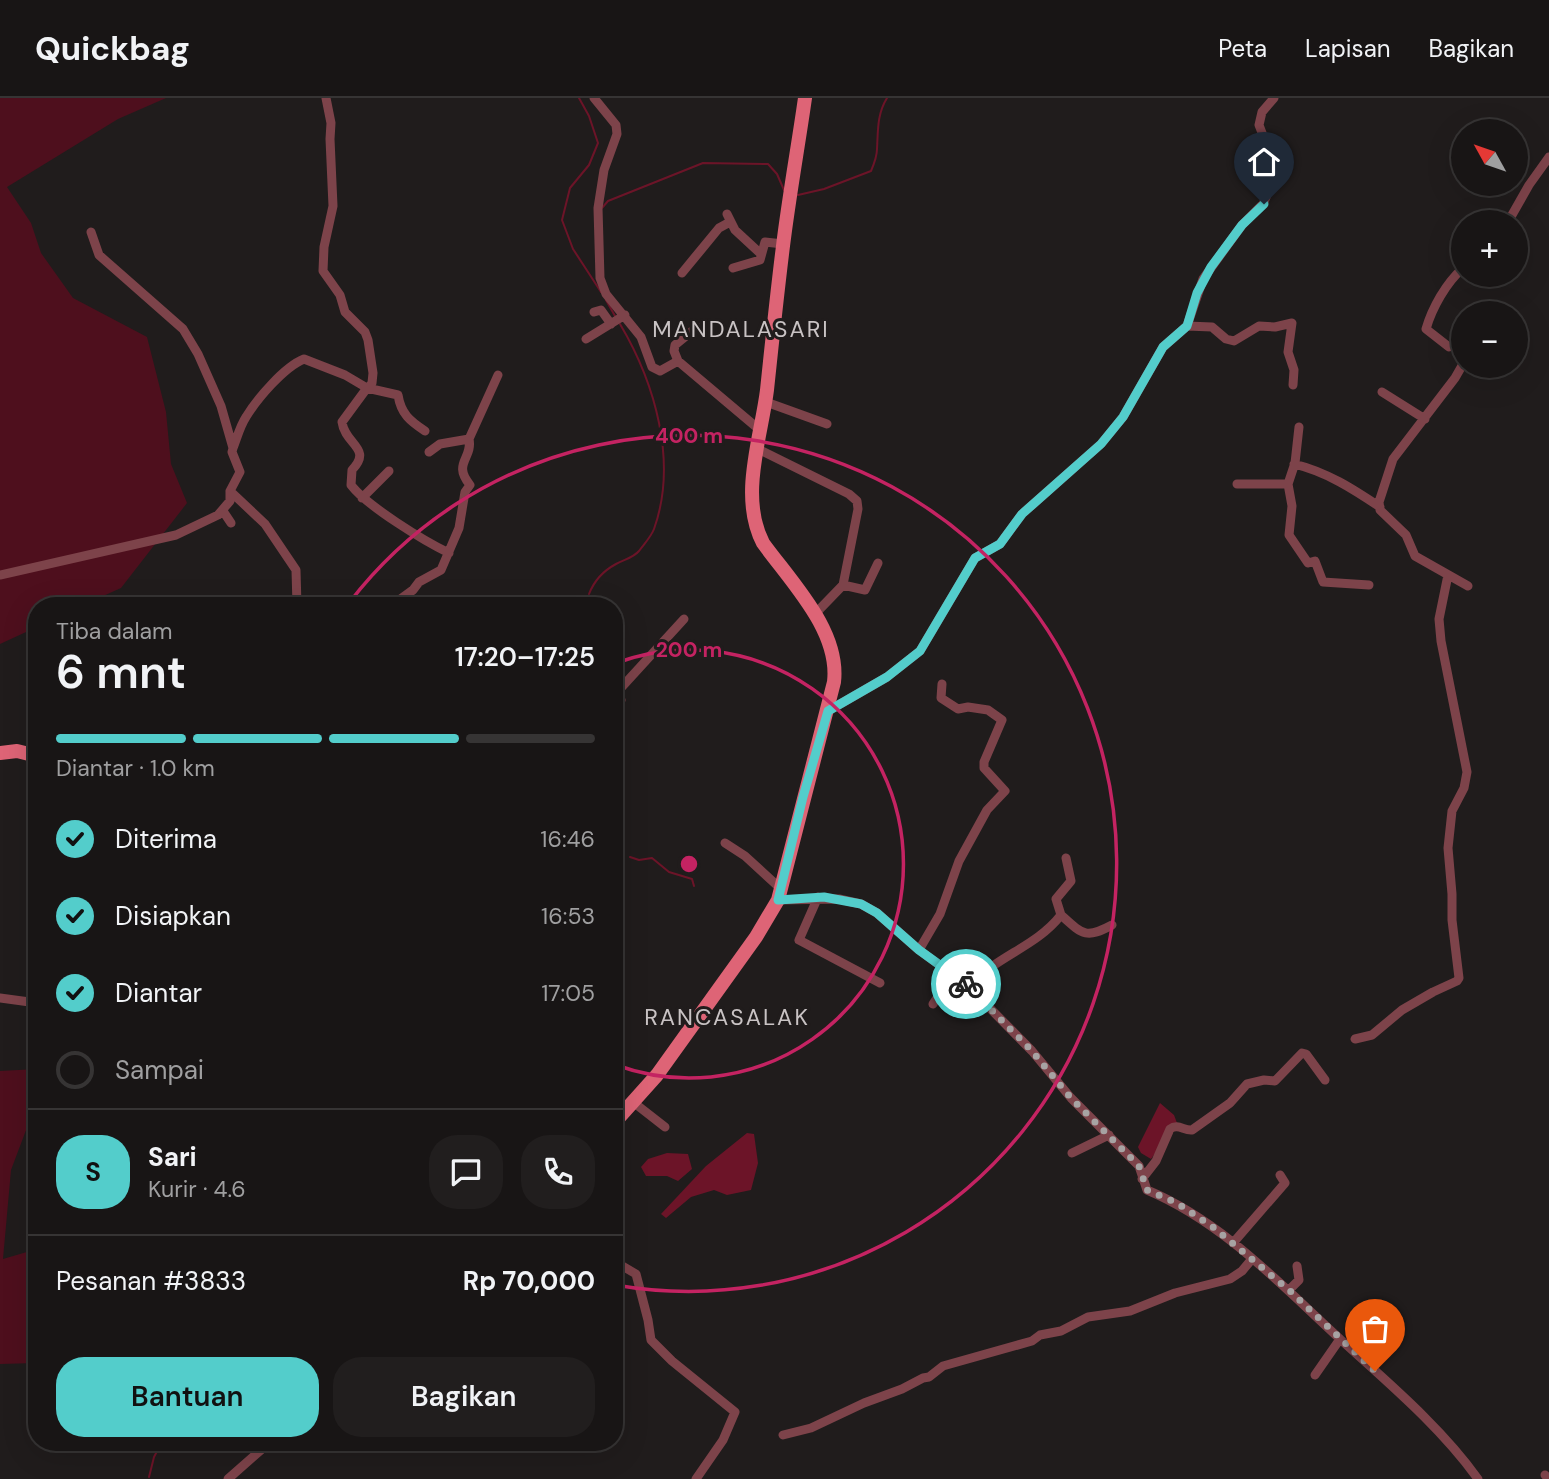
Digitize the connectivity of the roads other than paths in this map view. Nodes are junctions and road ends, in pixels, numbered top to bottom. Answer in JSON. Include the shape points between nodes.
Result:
{"nodes":[{"id":1,"x":326,"y":98,"type":"edge"},
{"id":2,"x":594,"y":98,"type":"edge"},
{"id":3,"x":806,"y":98,"type":"edge"},
{"id":4,"x":1274,"y":98,"type":"edge"},
{"id":5,"x":1549,"y":157,"type":"edge"},
{"id":6,"x":1516,"y":210,"type":"edge"},
{"id":7,"x":91,"y":232,"type":"dead end"},
{"id":8,"x":783,"y":244,"type":"junction"},
{"id":9,"x":761,"y":254,"type":"junction"},
{"id":10,"x":733,"y":268,"type":"dead end"},
{"id":11,"x":682,"y":273,"type":"dead end"},
{"id":12,"x":1451,"y":284,"type":"edge"},
{"id":13,"x":594,"y":312,"type":"dead end"},
{"id":14,"x":617,"y":320,"type":"junction"},
{"id":15,"x":1187,"y":326,"type":"junction"},
{"id":16,"x":698,"y":327,"type":"dead end"},
{"id":17,"x":586,"y":339,"type":"dead end"},
{"id":18,"x":1451,"y":346,"type":"edge"},
{"id":19,"x":678,"y":361,"type":"junction"},
{"id":20,"x":498,"y":375,"type":"dead end"},
{"id":21,"x":1453,"y":378,"type":"edge"},
{"id":22,"x":1293,"y":385,"type":"dead end"},
{"id":23,"x":368,"y":388,"type":"junction"},
{"id":24,"x":1382,"y":392,"type":"dead end"},
{"id":25,"x":766,"y":402,"type":"junction"},
{"id":26,"x":1425,"y":419,"type":"junction"},
{"id":27,"x":827,"y":424,"type":"dead end"},
{"id":28,"x":1299,"y":427,"type":"dead end"},
{"id":29,"x":425,"y":431,"type":"dead end"},
{"id":30,"x":761,"y":431,"type":"junction"},
{"id":31,"x":469,"y":439,"type":"junction"},
{"id":32,"x":233,"y":448,"type":"junction"},
{"id":33,"x":758,"y":449,"type":"junction"},
{"id":34,"x":429,"y":452,"type":"dead end"},
{"id":35,"x":1294,"y":464,"type":"junction"},
{"id":36,"x":389,"y":471,"type":"dead end"},
{"id":37,"x":1237,"y":484,"type":"dead end"},
{"id":38,"x":1288,"y":484,"type":"junction"},
{"id":39,"x":230,"y":491,"type":"junction"},
{"id":40,"x":362,"y":498,"type":"junction"},
{"id":41,"x":1380,"y":507,"type":"junction"},
{"id":42,"x":223,"y":511,"type":"junction"},
{"id":43,"x":232,"y":523,"type":"dead end"},
{"id":44,"x":449,"y":553,"type":"junction"},
{"id":45,"x":878,"y":563,"type":"dead end"},
{"id":46,"x":0,"y":575,"type":"edge"},
{"id":47,"x":1448,"y":575,"type":"junction"},
{"id":48,"x":843,"y":585,"type":"junction"},
{"id":49,"x":1369,"y":585,"type":"dead end"},
{"id":50,"x":1468,"y":586,"type":"dead end"},
{"id":51,"x":297,"y":597,"type":"edge"},
{"id":52,"x":403,"y":597,"type":"edge"},
{"id":53,"x":814,"y":615,"type":"junction"},
{"id":54,"x":684,"y":620,"type":"dead end"},
{"id":55,"x":942,"y":684,"type":"dead end"},
{"id":56,"x":623,"y":685,"type":"edge"},
{"id":57,"x":828,"y":711,"type":"junction"},
{"id":58,"x":0,"y":753,"type":"edge"},
{"id":59,"x":28,"y":754,"type":"edge"},
{"id":60,"x":725,"y":843,"type":"dead end"},
{"id":61,"x":1066,"y":858,"type":"dead end"},
{"id":62,"x":780,"y":894,"type":"junction"},
{"id":63,"x":818,"y":897,"type":"junction"},
{"id":64,"x":1062,"y":915,"type":"junction"},
{"id":65,"x":1112,"y":925,"type":"dead end"},
{"id":66,"x":919,"y":950,"type":"junction"},
{"id":67,"x":953,"y":974,"type":"junction"},
{"id":68,"x":880,"y":983,"type":"dead end"},
{"id":69,"x":969,"y":987,"type":"junction"},
{"id":70,"x":0,"y":998,"type":"edge"},
{"id":71,"x":28,"y":1002,"type":"edge"},
{"id":72,"x":933,"y":1004,"type":"dead end"},
{"id":73,"x":1355,"y":1039,"type":"dead end"},
{"id":74,"x":1325,"y":1080,"type":"dead end"},
{"id":75,"x":633,"y":1102,"type":"junction"},
{"id":76,"x":623,"y":1113,"type":"edge"},
{"id":77,"x":665,"y":1127,"type":"dead end"},
{"id":78,"x":1109,"y":1135,"type":"junction"},
{"id":79,"x":1072,"y":1153,"type":"dead end"},
{"id":80,"x":1280,"y":1175,"type":"dead end"},
{"id":81,"x":1142,"y":1179,"type":"junction"},
{"id":82,"x":1233,"y":1243,"type":"junction"},
{"id":83,"x":1252,"y":1259,"type":"junction"},
{"id":84,"x":623,"y":1266,"type":"edge"},
{"id":85,"x":1297,"y":1266,"type":"dead end"},
{"id":86,"x":1289,"y":1290,"type":"junction"},
{"id":87,"x":1340,"y":1339,"type":"junction"},
{"id":88,"x":1314,"y":1375,"type":"dead end"},
{"id":89,"x":783,"y":1435,"type":"dead end"},
{"id":90,"x":260,"y":1451,"type":"edge"},
{"id":91,"x":228,"y":1479,"type":"edge"},
{"id":92,"x":696,"y":1479,"type":"edge"},
{"id":93,"x":1478,"y":1479,"type":"edge"}],
"edges":[{"from":1,"to":23,"type":"street","via":[[333,206],[323,271],[340,295],[345,312],[365,332],[373,373]]},
{"from":2,"to":14,"type":"street","via":[[616,125],[617,134],[604,170],[598,208],[600,278]]},
{"from":3,"to":8,"type":"main road"},
{"from":4,"to":15,"type":"street","via":[[1262,112],[1259,125],[1269,151],[1268,194],[1203,279]]},
{"from":5,"to":6,"type":"street"},
{"from":7,"to":32,"type":"street","via":[[99,254],[183,329],[221,406]]},
{"from":8,"to":9,"type":"street","via":[[765,242]]},
{"from":8,"to":25,"type":"main road"},
{"from":9,"to":10,"type":"street","via":[[760,260]]},
{"from":9,"to":11,"type":"street","via":[[729,218]]},
{"from":12,"to":18,"type":"street","via":[[1426,329]]},
{"from":13,"to":14,"type":"street","via":[[601,310]]},
{"from":14,"to":17,"type":"street"},
{"from":14,"to":19,"type":"street","via":[[641,337],[653,369],[660,371]]},
{"from":15,"to":22,"type":"street","via":[[1212,327],[1234,341],[1259,326],[1293,324],[1288,352]]},
{"from":15,"to":57,"type":"street","via":[[1163,347],[1123,417],[1101,444],[1022,514],[1000,544],[975,558],[920,651],[887,677]]},
{"from":16,"to":19,"type":"street","via":[[675,345]]},
{"from":19,"to":30,"type":"street"},
{"from":20,"to":31,"type":"street"},
{"from":21,"to":26,"type":"street"},
{"from":23,"to":29,"type":"street","via":[[398,395],[406,417]]},
{"from":23,"to":32,"type":"street","via":[[312,360],[299,361],[245,418]]},
{"from":23,"to":40,"type":"street","via":[[342,422],[345,435],[358,449],[360,462],[352,470],[350,482]]},
{"from":24,"to":26,"type":"street"},
{"from":25,"to":27,"type":"street"},
{"from":25,"to":30,"type":"main road"},
{"from":26,"to":41,"type":"street","via":[[1393,459]]},
{"from":28,"to":35,"type":"street"},
{"from":30,"to":33,"type":"main road"},
{"from":31,"to":34,"type":"street","via":[[440,443]]},
{"from":31,"to":44,"type":"street","via":[[471,447],[462,468],[470,485]]},
{"from":32,"to":39,"type":"street","via":[[240,472]]},
{"from":33,"to":48,"type":"street","via":[[857,501]]},
{"from":33,"to":53,"type":"main road","via":[[753,482],[757,528]]},
{"from":35,"to":38,"type":"street"},
{"from":35,"to":41,"type":"street","via":[[1345,484]]},
{"from":36,"to":40,"type":"street"},
{"from":37,"to":38,"type":"street"},
{"from":38,"to":49,"type":"street","via":[[1292,506],[1289,536],[1308,563],[1315,561],[1323,582]]},
{"from":39,"to":42,"type":"street"},
{"from":39,"to":51,"type":"street","via":[[265,524],[296,569]]},
{"from":40,"to":44,"type":"street"},
{"from":41,"to":47,"type":"street","via":[[1406,535],[1415,556]]},
{"from":42,"to":43,"type":"street"},
{"from":42,"to":46,"type":"street","via":[[176,535]]},
{"from":44,"to":52,"type":"street","via":[[441,570]]},
{"from":45,"to":48,"type":"street","via":[[865,590]]},
{"from":47,"to":50,"type":"street"},
{"from":47,"to":73,"type":"street","via":[[1438,619],[1466,772],[1464,788],[1452,811],[1448,848],[1459,978],[1402,1010],[1372,1035]]},
{"from":48,"to":53,"type":"street"},
{"from":53,"to":57,"type":"main road","via":[[825,630],[835,661]]},
{"from":54,"to":56,"type":"street"},
{"from":55,"to":66,"type":"street","via":[[941,698],[955,708],[988,710],[1002,720],[984,768],[1004,791],[986,810]]},
{"from":57,"to":62,"type":"main road"},
{"from":58,"to":59,"type":"main road"},
{"from":60,"to":62,"type":"street","via":[[745,856]]},
{"from":61,"to":64,"type":"street","via":[[1072,881],[1055,903]]},
{"from":62,"to":63,"type":"street"},
{"from":62,"to":75,"type":"main road","via":[[760,931]]},
{"from":63,"to":66,"type":"street","via":[[867,906]]},
{"from":63,"to":68,"type":"street","via":[[799,940]]},
{"from":64,"to":65,"type":"street","via":[[1087,934]]},
{"from":64,"to":69,"type":"street","via":[[1049,930],[997,962]]},
{"from":66,"to":67,"type":"street"},
{"from":67,"to":69,"type":"street"},
{"from":67,"to":72,"type":"street"},
{"from":69,"to":78,"type":"street"},
{"from":70,"to":71,"type":"street"},
{"from":74,"to":81,"type":"street","via":[[1302,1053],[1277,1080],[1247,1084],[1230,1103],[1192,1130],[1170,1129]]},
{"from":75,"to":76,"type":"main road"},
{"from":75,"to":77,"type":"street"},
{"from":78,"to":79,"type":"street"},
{"from":78,"to":81,"type":"street","via":[[1139,1166]]},
{"from":80,"to":82,"type":"street","via":[[1285,1183]]},
{"from":81,"to":82,"type":"street","via":[[1147,1190],[1177,1203]]},
{"from":82,"to":83,"type":"street"},
{"from":83,"to":86,"type":"street"},
{"from":83,"to":89,"type":"street","via":[[1230,1279],[1130,1311],[1088,1317],[1061,1331],[943,1366],[902,1389],[811,1428]]},
{"from":84,"to":92,"type":"street","via":[[636,1274],[651,1340],[735,1412],[723,1440]]},
{"from":85,"to":86,"type":"street","via":[[1299,1280]]},
{"from":86,"to":87,"type":"street"},
{"from":87,"to":88,"type":"street"},
{"from":87,"to":93,"type":"street","via":[[1442,1437]]},
{"from":90,"to":91,"type":"street"}]}
